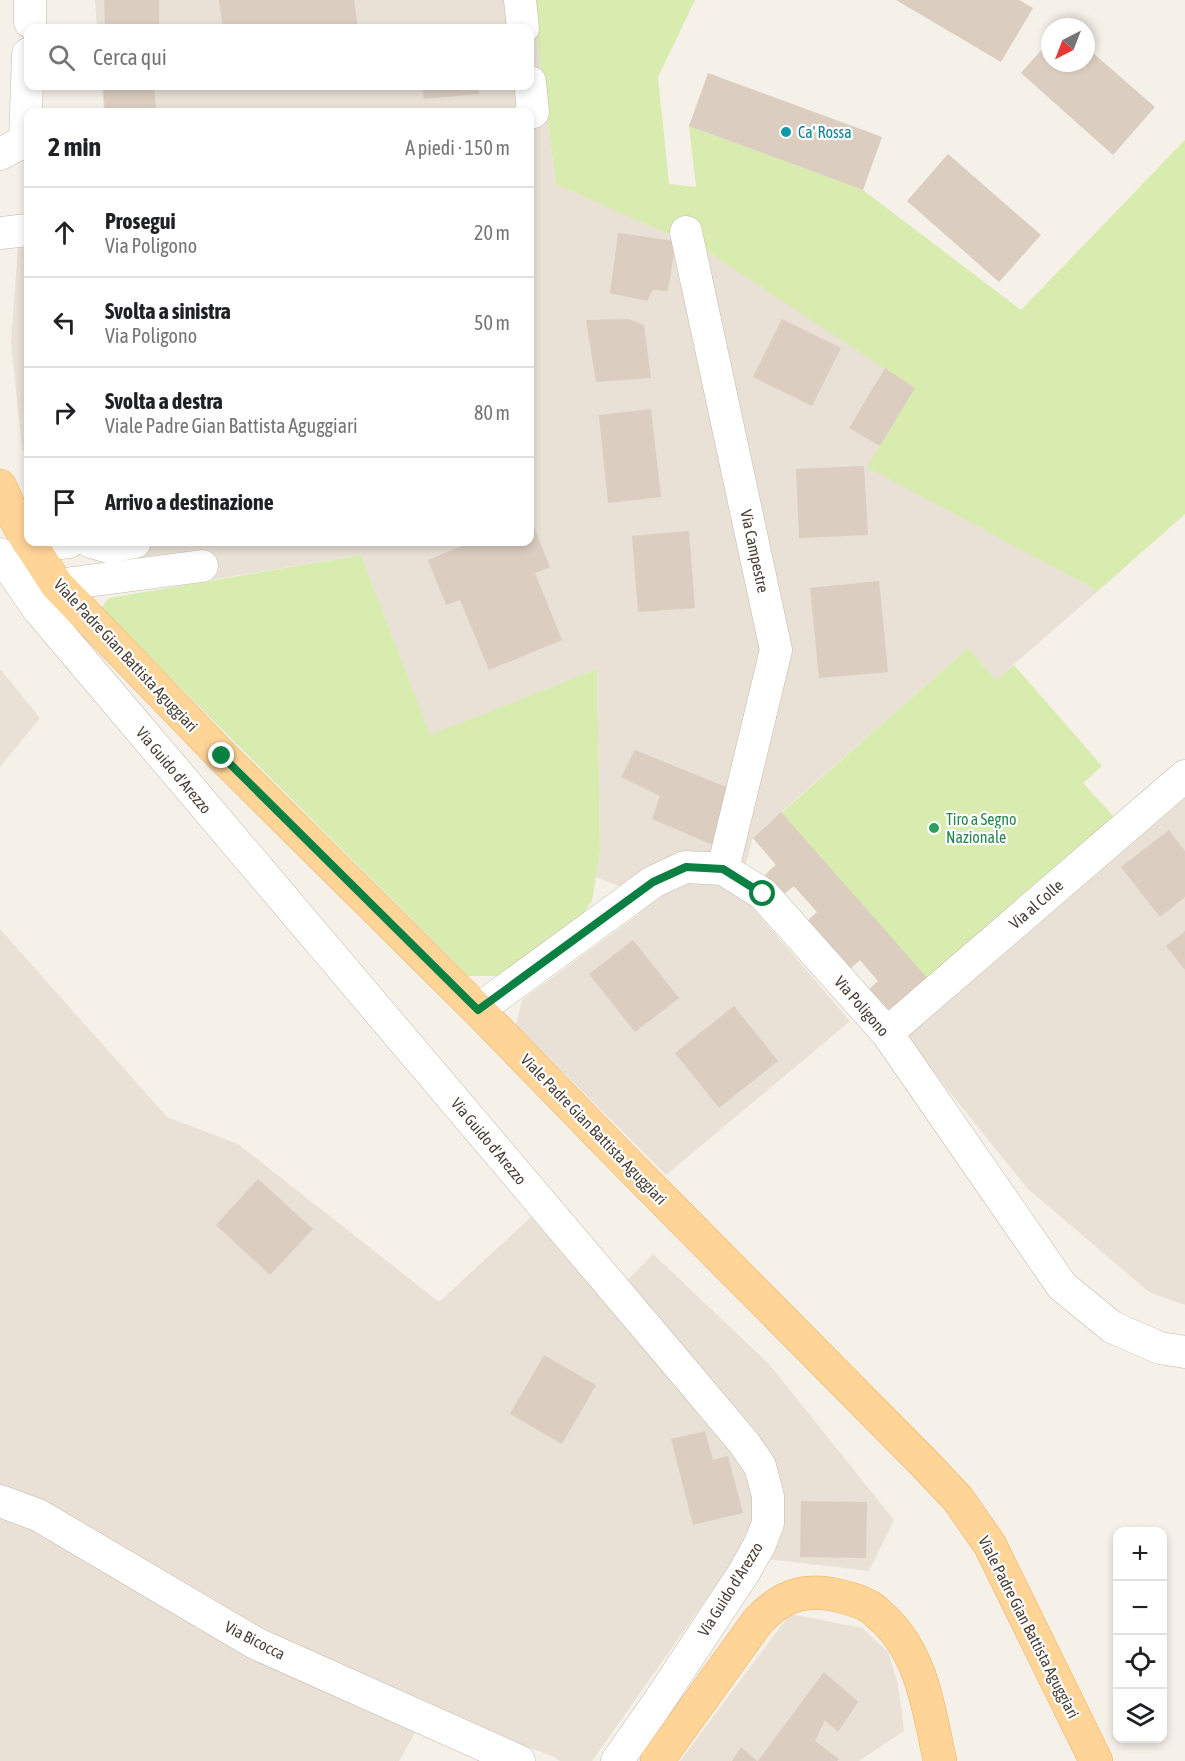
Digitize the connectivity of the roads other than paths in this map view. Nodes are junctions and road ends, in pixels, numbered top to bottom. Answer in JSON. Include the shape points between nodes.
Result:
{"nodes":[{"id":1,"x":520,"y":0,"type":"edge"},
{"id":2,"x":523,"y":24,"type":"edge"},
{"id":3,"x":27,"y":90,"type":"edge"},
{"id":4,"x":531,"y":90,"type":"edge"},
{"id":5,"x":26,"y":108,"type":"edge"},
{"id":6,"x":533,"y":108,"type":"edge"},
{"id":7,"x":24,"y":142,"type":"edge"},
{"id":8,"x":0,"y":154,"type":"edge"},
{"id":9,"x":24,"y":230,"type":"edge"},
{"id":10,"x":686,"y":232,"type":"dead end"},
{"id":11,"x":0,"y":233,"type":"edge"},
{"id":12,"x":0,"y":486,"type":"edge"},
{"id":13,"x":24,"y":534,"type":"edge"},
{"id":14,"x":31,"y":546,"type":"edge"},
{"id":15,"x":0,"y":554,"type":"edge"},
{"id":16,"x":202,"y":566,"type":"dead end"},
{"id":17,"x":57,"y":585,"type":"junction"},
{"id":18,"x":1185,"y":776,"type":"edge"},
{"id":19,"x":723,"y":869,"type":"junction"},
{"id":20,"x":478,"y":1010,"type":"junction"},
{"id":21,"x":887,"y":1032,"type":"junction"},
{"id":22,"x":1185,"y":1352,"type":"edge"},
{"id":23,"x":0,"y":1501,"type":"edge"},
{"id":24,"x":519,"y":1761,"type":"edge"},
{"id":25,"x":617,"y":1761,"type":"edge"},
{"id":26,"x":657,"y":1761,"type":"edge"},
{"id":27,"x":940,"y":1761,"type":"edge"},
{"id":28,"x":1096,"y":1761,"type":"edge"}],
"edges":[{"from":1,"to":2,"type":"street"},
{"from":3,"to":5,"type":"street"},
{"from":4,"to":6,"type":"street"},
{"from":7,"to":8,"type":"street"},
{"from":9,"to":11,"type":"street"},
{"from":10,"to":19,"type":"street","name":"Via Campestre","via":[[776,650]]},
{"from":12,"to":13,"type":"main road","name":"Viale Padre Gian Battista Aguggiari"},
{"from":14,"to":17,"type":"main road","name":"Viale Padre Gian Battista Aguggiari"},
{"from":15,"to":25,"type":"street","name":"Via Guido d'Arezzo","via":[[39,610],[760,1466],[768,1496],[768,1522],[760,1544]]},
{"from":16,"to":17,"type":"street"},
{"from":17,"to":20,"type":"main road","name":"Viale Padre Gian Battista Aguggiari","via":[[222,756]]},
{"from":18,"to":21,"type":"street","name":"Via al Colle"},
{"from":19,"to":20,"type":"street","name":"Via Poligono","via":[[686,867],[653,882]]},
{"from":19,"to":21,"type":"street","name":"Via Poligono","via":[[763,894]]},
{"from":20,"to":28,"type":"main road","name":"Viale Padre Gian Battista Aguggiari","via":[[958,1499],[990,1545]]},
{"from":21,"to":22,"type":"street","name":"Via Poligono","via":[[1062,1286],[1112,1327],[1160,1348]]},
{"from":23,"to":24,"type":"street","name":"Via Bicocca","via":[[38,1515],[255,1643]]},
{"from":26,"to":27,"type":"main road","via":[[758,1621],[788,1596],[806,1593],[850,1598],[871,1607],[890,1625],[920,1674]]}]}
